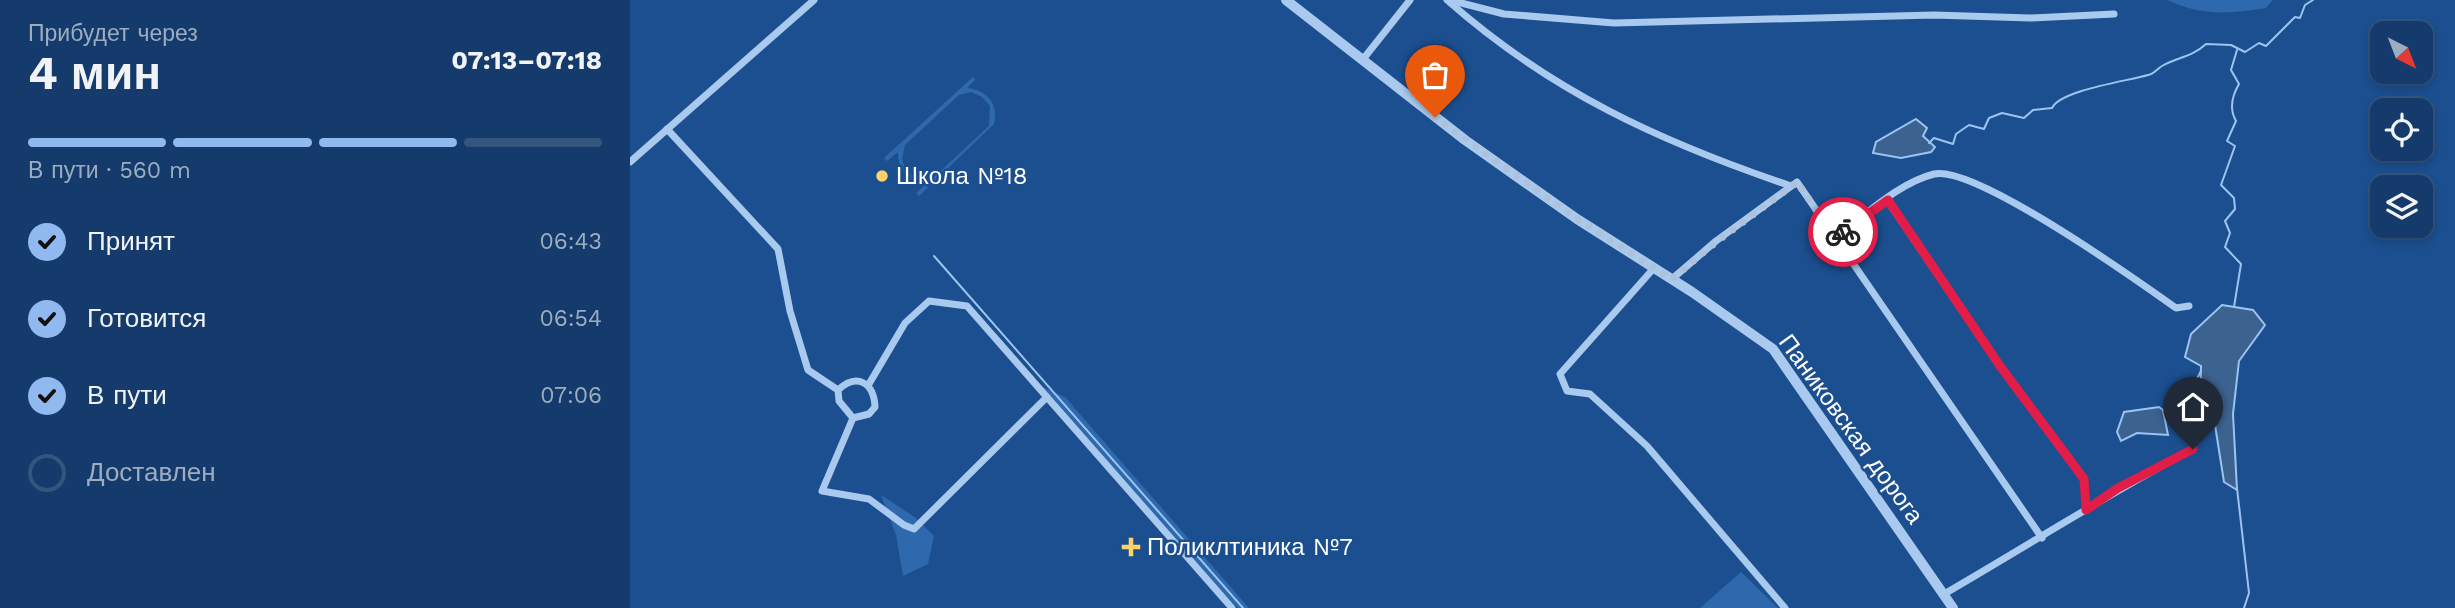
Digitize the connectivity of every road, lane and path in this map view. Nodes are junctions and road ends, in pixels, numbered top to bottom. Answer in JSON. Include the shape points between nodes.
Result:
{"nodes":[{"id":1,"x":814,"y":0,"type":"edge"},
{"id":2,"x":1286,"y":0,"type":"edge"},
{"id":3,"x":1410,"y":0,"type":"edge"},
{"id":4,"x":1448,"y":0,"type":"edge"},
{"id":5,"x":2114,"y":14,"type":"dead end"},
{"id":6,"x":1364,"y":58,"type":"junction"},
{"id":7,"x":667,"y":129,"type":"junction"},
{"id":8,"x":630,"y":162,"type":"edge"},
{"id":9,"x":1791,"y":186,"type":"junction"},
{"id":10,"x":1888,"y":200,"type":"junction"},
{"id":11,"x":1835,"y":237,"type":"junction"},
{"id":12,"x":1654,"y":268,"type":"junction"},
{"id":13,"x":1672,"y":279,"type":"junction"},
{"id":14,"x":2189,"y":306,"type":"dead end"},
{"id":15,"x":869,"y":384,"type":"junction"},
{"id":16,"x":838,"y":390,"type":"junction"},
{"id":17,"x":1047,"y":397,"type":"junction"},
{"id":18,"x":853,"y":418,"type":"junction"},
{"id":19,"x":2193,"y":449,"type":"dead end"},
{"id":20,"x":2086,"y":510,"type":"junction"},
{"id":21,"x":2042,"y":538,"type":"junction"},
{"id":22,"x":1944,"y":594,"type":"junction"},
{"id":23,"x":1231,"y":608,"type":"edge"},
{"id":24,"x":1785,"y":608,"type":"edge"},
{"id":25,"x":1953,"y":608,"type":"edge"}],
"edges":[{"from":1,"to":7,"type":"street"},
{"from":2,"to":6,"type":"street","name":"Паниковская дорога"},
{"from":3,"to":6,"type":"street"},
{"from":4,"to":5,"type":"street","via":[[1504,14],[1614,23]]},
{"from":4,"to":9,"type":"street","via":[[1482,32],[1612,115],[1706,157]]},
{"from":6,"to":12,"type":"street","name":"Паниковская дорога","via":[[1456,134]]},
{"from":7,"to":8,"type":"street"},
{"from":7,"to":16,"type":"street","via":[[778,249],[808,370]]},
{"from":9,"to":11,"type":"street","via":[[1797,182]]},
{"from":9,"to":13,"type":"street"},
{"from":10,"to":11,"type":"street"},
{"from":10,"to":14,"type":"street","via":[[1913,181],[1938,173],[1969,180],[2068,232],[2176,308]]},
{"from":10,"to":20,"type":"street","via":[[2000,366],[2084,479]]},
{"from":11,"to":21,"type":"street"},
{"from":12,"to":13,"type":"street","name":"Паниковская дорога"},
{"from":12,"to":24,"type":"street","via":[[1560,374],[1567,391],[1590,394],[1647,446]]},
{"from":13,"to":22,"type":"street","name":"Паниковская дорога","via":[[1773,349]]},
{"from":15,"to":16,"type":"street","via":[[858,379]]},
{"from":15,"to":17,"type":"street","via":[[905,323],[929,301],[967,306]]},
{"from":15,"to":18,"type":"street","via":[[875,407],[869,414]]},
{"from":16,"to":18,"type":"street","via":[[839,401]]},
{"from":17,"to":18,"type":"street","via":[[914,529],[869,499],[822,491]]},
{"from":17,"to":23,"type":"street"},
{"from":19,"to":20,"type":"street"},
{"from":20,"to":21,"type":"street"},
{"from":21,"to":22,"type":"street"},
{"from":22,"to":25,"type":"street","name":"Паниковская дорога"}]}
